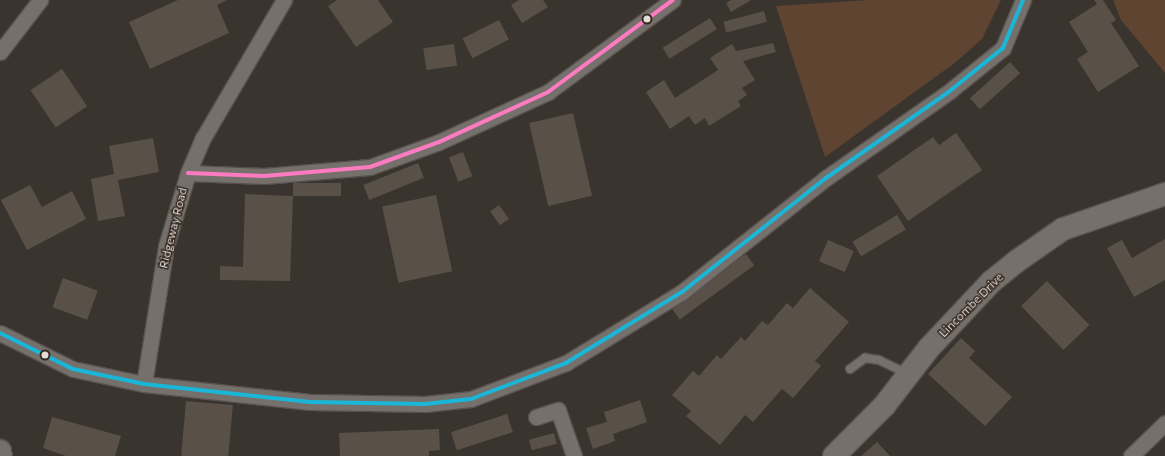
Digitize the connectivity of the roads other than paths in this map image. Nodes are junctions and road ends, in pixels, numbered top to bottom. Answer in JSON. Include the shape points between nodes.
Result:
{"nodes":[{"id":1,"x":40,"y":0,"type":"edge"},
{"id":2,"x":284,"y":0,"type":"edge"},
{"id":3,"x":673,"y":0,"type":"edge"},
{"id":4,"x":1023,"y":0,"type":"edge"},
{"id":5,"x":0,"y":52,"type":"edge"},
{"id":6,"x":188,"y":173,"type":"junction"},
{"id":7,"x":1165,"y":194,"type":"edge"},
{"id":8,"x":0,"y":333,"type":"edge"},
{"id":9,"x":850,"y":369,"type":"dead end"},
{"id":10,"x":909,"y":374,"type":"junction"},
{"id":11,"x":144,"y":384,"type":"junction"},
{"id":12,"x":536,"y":417,"type":"dead end"},
{"id":13,"x":1165,"y":423,"type":"edge"},
{"id":14,"x":0,"y":451,"type":"edge"},
{"id":15,"x":1,"y":456,"type":"edge"},
{"id":16,"x":574,"y":456,"type":"edge"},
{"id":17,"x":834,"y":456,"type":"edge"},
{"id":18,"x":1132,"y":456,"type":"edge"}],
"edges":[{"from":1,"to":5,"type":"street"},
{"from":2,"to":6,"type":"street","name":"Ridgeway Road","via":[[204,138]]},
{"from":3,"to":6,"type":"street","via":[[548,92],[439,142],[370,167],[264,176]]},
{"from":4,"to":11,"type":"street","via":[[1003,48],[951,90],[826,178],[682,292],[566,363],[471,398],[425,404],[310,402]]},
{"from":6,"to":11,"type":"street","name":"Ridgeway Road","via":[[166,246]]},
{"from":7,"to":10,"type":"street","name":"Lincombe Drive","via":[[1063,229],[1017,261],[991,282],[929,348]]},
{"from":8,"to":11,"type":"street","via":[[74,369]]},
{"from":9,"to":10,"type":"lane","via":[[866,358],[879,360]]},
{"from":10,"to":17,"type":"street","name":"Lincombe Drive","via":[[884,406]]},
{"from":12,"to":16,"type":"street","via":[[558,410]]},
{"from":13,"to":18,"type":"street"},
{"from":14,"to":15,"type":"street"}]}
